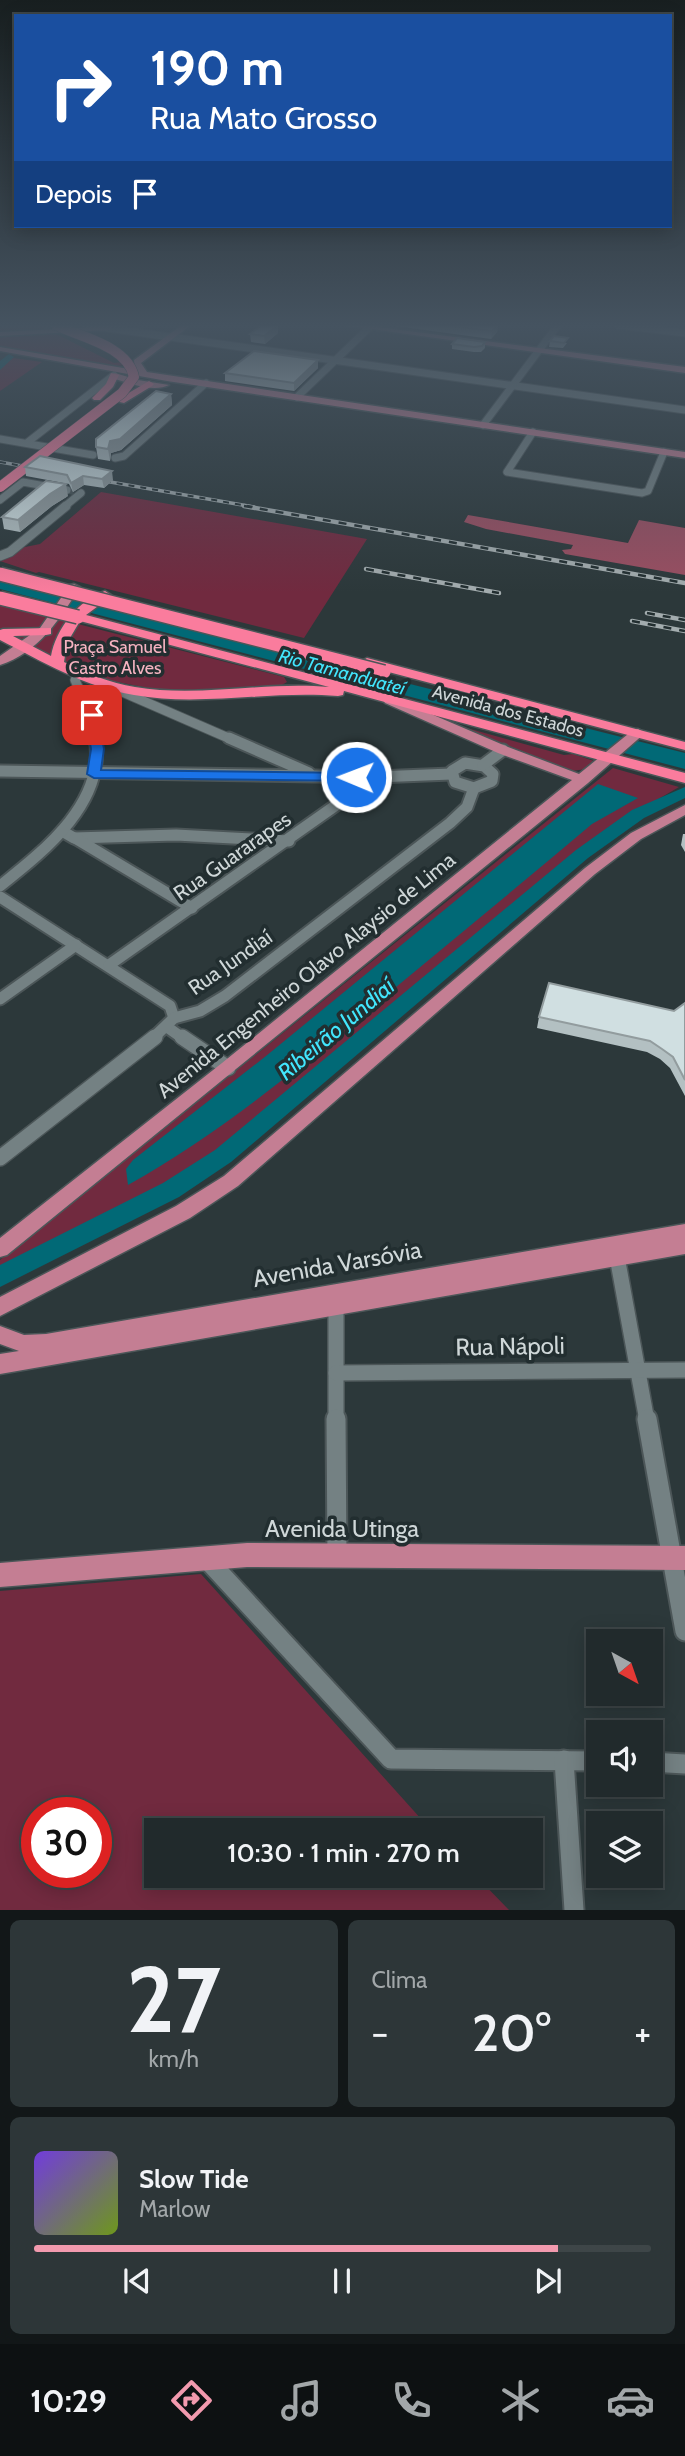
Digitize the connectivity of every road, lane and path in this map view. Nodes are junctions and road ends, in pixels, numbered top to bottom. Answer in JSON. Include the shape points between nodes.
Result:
{"nodes":[{"id":1,"x":64,"y":414,"type":"edge"},
{"id":2,"x":75,"y":414,"type":"edge"},
{"id":3,"x":87,"y":414,"type":"edge"},
{"id":4,"x":93,"y":414,"type":"edge"},
{"id":5,"x":103,"y":414,"type":"edge"},
{"id":6,"x":171,"y":414,"type":"edge"},
{"id":7,"x":411,"y":414,"type":"edge"},
{"id":8,"x":491,"y":414,"type":"edge"},
{"id":9,"x":483,"y":425,"type":"junction"},
{"id":10,"x":533,"y":432,"type":"junction"},
{"id":11,"x":0,"y":439,"type":"edge"},
{"id":12,"x":28,"y":442,"type":"junction"},
{"id":13,"x":664,"y":452,"type":"junction"},
{"id":14,"x":685,"y":454,"type":"edge"},
{"id":15,"x":93,"y":455,"type":"edge"},
{"id":16,"x":115,"y":458,"type":"dead end"},
{"id":17,"x":24,"y":464,"type":"junction"},
{"id":18,"x":0,"y":478,"type":"edge"},
{"id":19,"x":23,"y":482,"type":"junction"},
{"id":20,"x":0,"y":486,"type":"edge"},
{"id":21,"x":645,"y":493,"type":"joint"},
{"id":22,"x":0,"y":500,"type":"edge"},
{"id":23,"x":0,"y":556,"type":"edge"},
{"id":24,"x":0,"y":567,"type":"edge"},
{"id":25,"x":0,"y":574,"type":"edge"},
{"id":26,"x":71,"y":591,"type":"junction"},
{"id":27,"x":0,"y":598,"type":"edge"},
{"id":28,"x":100,"y":598,"type":"junction"},
{"id":29,"x":46,"y":631,"type":"junction"},
{"id":30,"x":0,"y":634,"type":"edge"},
{"id":31,"x":25,"y":648,"type":"junction"},
{"id":32,"x":0,"y":661,"type":"edge"},
{"id":33,"x":57,"y":663,"type":"junction"},
{"id":34,"x":80,"y":673,"type":"junction"},
{"id":35,"x":432,"y":680,"type":"junction"},
{"id":36,"x":107,"y":685,"type":"junction"},
{"id":37,"x":369,"y":694,"type":"junction"},
{"id":38,"x":389,"y":700,"type":"junction"},
{"id":39,"x":635,"y":736,"type":"junction"},
{"id":40,"x":685,"y":746,"type":"edge"},
{"id":41,"x":503,"y":750,"type":"junction"},
{"id":42,"x":612,"y":755,"type":"junction"},
{"id":43,"x":484,"y":765,"type":"junction"},
{"id":44,"x":0,"y":771,"type":"edge"},
{"id":45,"x":94,"y":774,"type":"junction"},
{"id":46,"x":451,"y":775,"type":"junction"},
{"id":47,"x":317,"y":776,"type":"junction"},
{"id":48,"x":376,"y":777,"type":"junction"},
{"id":49,"x":685,"y":778,"type":"edge"},
{"id":50,"x":583,"y":780,"type":"junction"},
{"id":51,"x":474,"y":788,"type":"junction"},
{"id":52,"x":685,"y":809,"type":"edge"},
{"id":53,"x":62,"y":831,"type":"junction"},
{"id":54,"x":75,"y":838,"type":"junction"},
{"id":55,"x":289,"y":841,"type":"junction"},
{"id":56,"x":0,"y":887,"type":"edge"},
{"id":57,"x":0,"y":897,"type":"edge"},
{"id":58,"x":192,"y":908,"type":"junction"},
{"id":59,"x":76,"y":945,"type":"junction"},
{"id":60,"x":109,"y":965,"type":"junction"},
{"id":61,"x":0,"y":999,"type":"edge"},
{"id":62,"x":170,"y":1022,"type":"junction"},
{"id":63,"x":228,"y":1068,"type":"junction"},
{"id":64,"x":0,"y":1158,"type":"edge"},
{"id":65,"x":685,"y":1232,"type":"edge"},
{"id":66,"x":685,"y":1246,"type":"edge"},
{"id":67,"x":0,"y":1249,"type":"edge"},
{"id":68,"x":616,"y":1251,"type":"junction"},
{"id":69,"x":336,"y":1298,"type":"junction"},
{"id":70,"x":0,"y":1307,"type":"edge"},
{"id":71,"x":0,"y":1335,"type":"edge"},
{"id":72,"x":0,"y":1364,"type":"edge"},
{"id":73,"x":638,"y":1369,"type":"junction"},
{"id":74,"x":685,"y":1370,"type":"edge"},
{"id":75,"x":336,"y":1373,"type":"junction"},
{"id":76,"x":205,"y":1557,"type":"junction"},
{"id":77,"x":337,"y":1557,"type":"junction"},
{"id":78,"x":678,"y":1558,"type":"edge"},
{"id":79,"x":0,"y":1575,"type":"edge"},
{"id":80,"x":685,"y":1632,"type":"edge"},
{"id":81,"x":564,"y":1760,"type":"junction"},
{"id":82,"x":586,"y":1761,"type":"edge"},
{"id":83,"x":663,"y":1762,"type":"edge"},
{"id":84,"x":685,"y":1763,"type":"edge"},
{"id":85,"x":574,"y":1910,"type":"edge"}],
"edges":[{"from":1,"to":12,"type":"street"},
{"from":2,"to":17,"type":"highway","via":[[37,442]]},
{"from":3,"to":17,"type":"highway","bridge":true},
{"from":4,"to":17,"type":"highway","bridge":true},
{"from":5,"to":17,"type":"highway","bridge":true,"via":[[57,450]]},
{"from":6,"to":16,"type":"street","via":[[124,456]]},
{"from":7,"to":9,"type":"main road"},
{"from":8,"to":9,"type":"street"},
{"from":9,"to":10,"type":"main road"},
{"from":10,"to":13,"type":"main road"},
{"from":10,"to":21,"type":"street","via":[[508,472]]},
{"from":11,"to":12,"type":"street"},
{"from":12,"to":15,"type":"street"},
{"from":13,"to":14,"type":"main road"},
{"from":13,"to":21,"type":"street"},
{"from":17,"to":18,"type":"highway"},
{"from":17,"to":20,"type":"highway","bridge":true},
{"from":18,"to":19,"type":"street"},
{"from":19,"to":22,"type":"street"},
{"from":19,"to":23,"type":"street","via":[[81,493]]},
{"from":24,"to":26,"type":"highway","name":"Avenida dos Estados"},
{"from":25,"to":35,"type":"highway","name":"Avenida dos Estados","bridge":true,"via":[[384,672]]},
{"from":26,"to":28,"type":"highway","name":"Avenida dos Estados"},
{"from":26,"to":29,"type":"main road"},
{"from":27,"to":37,"type":"highway","name":"Avenida dos Estados","bridge":true},
{"from":28,"to":33,"type":"highway","via":[[75,619],[59,648]]},
{"from":28,"to":35,"type":"highway","name":"Avenida dos Estados"},
{"from":29,"to":30,"type":"highway"},
{"from":29,"to":31,"type":"main road"},
{"from":30,"to":31,"type":"highway"},
{"from":31,"to":32,"type":"main road"},
{"from":31,"to":33,"type":"highway"},
{"from":33,"to":34,"type":"highway"},
{"from":34,"to":36,"type":"highway"},
{"from":34,"to":45,"type":"street","via":[[75,680],[96,729]]},
{"from":35,"to":39,"type":"highway","name":"Avenida dos Estados"},
{"from":36,"to":37,"type":"highway","via":[[168,693],[293,689]]},
{"from":36,"to":47,"type":"street"},
{"from":37,"to":38,"type":"highway","name":"Avenida dos Estados"},
{"from":38,"to":41,"type":"main road"},
{"from":38,"to":42,"type":"highway","name":"Avenida dos Estados"},
{"from":39,"to":40,"type":"highway","name":"Avenida dos Estados"},
{"from":39,"to":42,"type":"main road","name":"Avenida Engenheiro Olavo Alaysio de Lima"},
{"from":41,"to":43,"type":"street"},
{"from":41,"to":50,"type":"main road"},
{"from":42,"to":49,"type":"highway","name":"Avenida dos Estados"},
{"from":42,"to":50,"type":"main road","name":"Avenida Engenheiro Olavo Alaysio de Lima"},
{"from":43,"to":46,"type":"street","via":[[465,764]]},
{"from":43,"to":51,"type":"street","via":[[493,778]]},
{"from":44,"to":45,"type":"street"},
{"from":45,"to":47,"type":"street"},
{"from":45,"to":53,"type":"street"},
{"from":46,"to":48,"type":"street"},
{"from":46,"to":51,"type":"street","via":[[460,785]]},
{"from":47,"to":48,"type":"street"},
{"from":48,"to":55,"type":"street","name":"Rua Guararapes"},
{"from":50,"to":63,"type":"main road","name":"Avenida Engenheiro Olavo Alaysio de Lima"},
{"from":51,"to":62,"type":"street","name":"Rua Jundiaí","via":[[460,815],[236,988],[201,1011]]},
{"from":52,"to":70,"type":"main road","via":[[636,836],[590,871],[230,1181],[183,1212]]},
{"from":53,"to":54,"type":"street"},
{"from":53,"to":56,"type":"street"},
{"from":54,"to":55,"type":"street","via":[[176,835]]},
{"from":54,"to":58,"type":"street"},
{"from":55,"to":58,"type":"street","name":"Rua Guararapes"},
{"from":57,"to":59,"type":"street"},
{"from":58,"to":60,"type":"street","name":"Rua Guararapes"},
{"from":59,"to":60,"type":"street"},
{"from":59,"to":61,"type":"street"},
{"from":60,"to":62,"type":"street","via":[[170,1006]]},
{"from":62,"to":63,"type":"street"},
{"from":62,"to":64,"type":"street","name":"Rua Jundiaí"},
{"from":63,"to":67,"type":"main road","name":"Avenida Engenheiro Olavo Alaysio de Lima"},
{"from":65,"to":68,"type":"main road","name":"Avenida Varsóvia"},
{"from":66,"to":68,"type":"main road","name":"Avenida Varsóvia"},
{"from":68,"to":69,"type":"main road","name":"Avenida Varsóvia"},
{"from":68,"to":73,"type":"street"},
{"from":69,"to":71,"type":"main road","name":"Avenida Varsóvia","via":[[34,1344]]},
{"from":69,"to":72,"type":"main road","name":"Avenida Varsóvia"},
{"from":69,"to":75,"type":"street"},
{"from":73,"to":74,"type":"street","name":"Rua Nápoli"},
{"from":73,"to":75,"type":"street","name":"Rua Nápoli"},
{"from":73,"to":78,"type":"street"},
{"from":75,"to":77,"type":"street"},
{"from":76,"to":77,"type":"main road","name":"Avenida Utinga"},
{"from":76,"to":79,"type":"main road","name":"Avenida Utinga"},
{"from":76,"to":81,"type":"street","via":[[391,1759]]},
{"from":77,"to":78,"type":"main road","name":"Avenida Utinga"},
{"from":78,"to":80,"type":"street"},
{"from":81,"to":82,"type":"street"},
{"from":81,"to":85,"type":"street"},
{"from":83,"to":84,"type":"street"}]}
